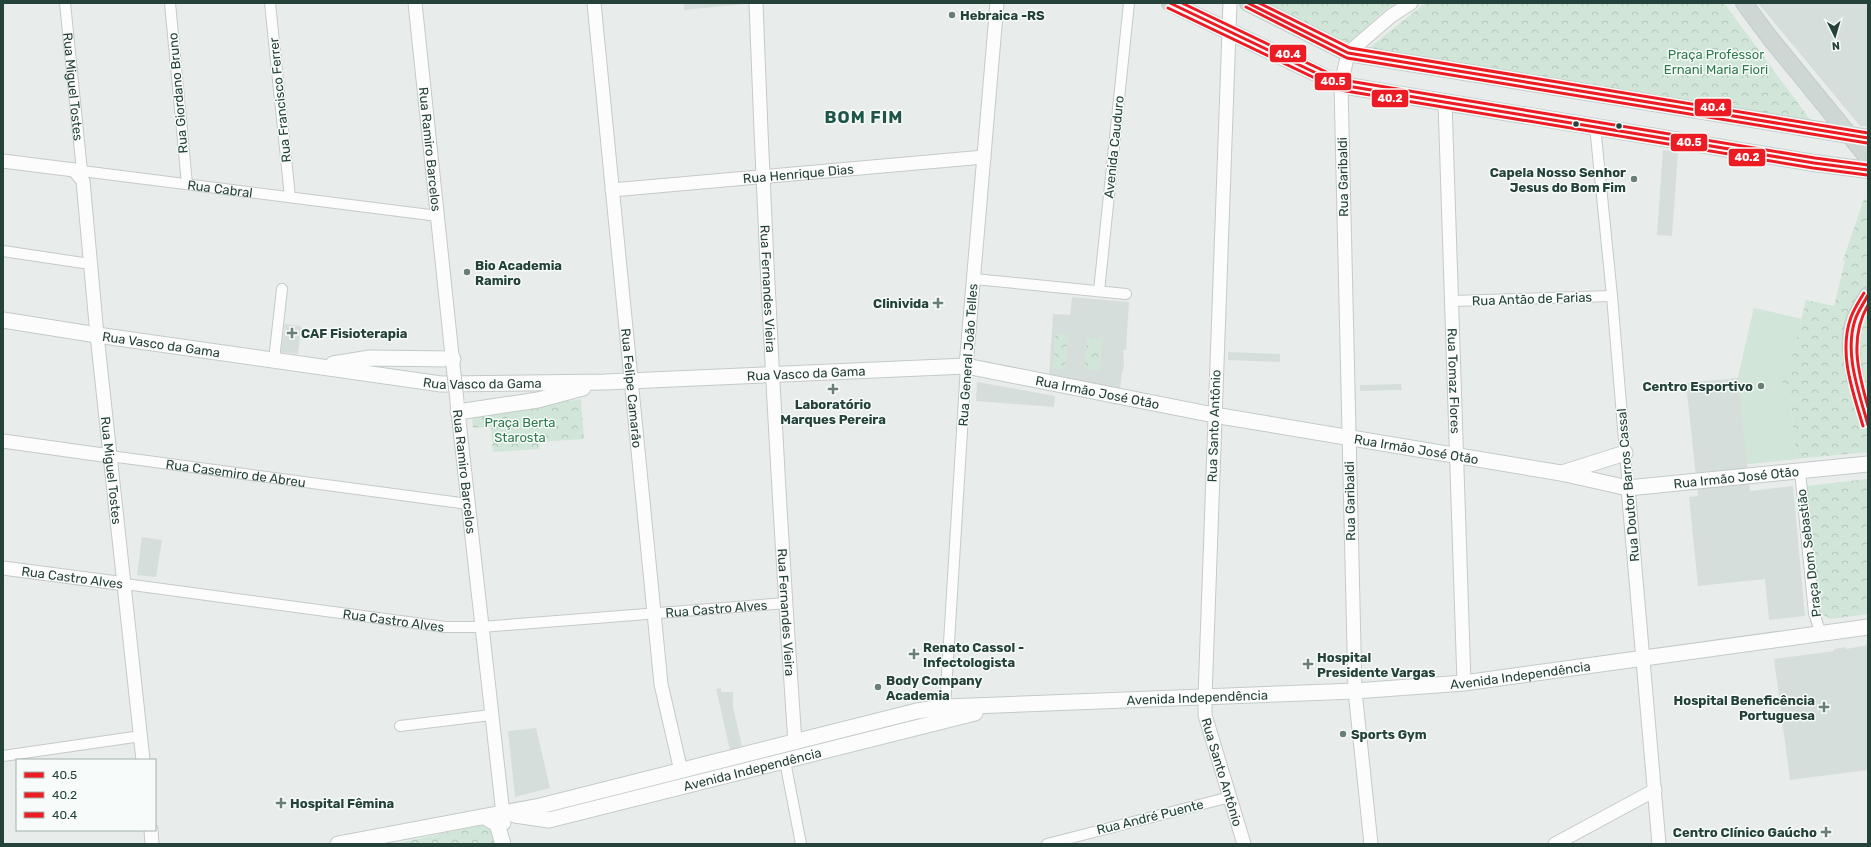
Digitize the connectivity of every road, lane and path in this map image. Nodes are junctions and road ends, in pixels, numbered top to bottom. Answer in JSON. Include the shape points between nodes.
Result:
{"nodes":[{"id":1,"x":65,"y":3,"type":"edge"},
{"id":2,"x":170,"y":3,"type":"edge"},
{"id":3,"x":270,"y":3,"type":"edge"},
{"id":4,"x":415,"y":3,"type":"edge"},
{"id":5,"x":594,"y":3,"type":"edge"},
{"id":6,"x":756,"y":3,"type":"edge"},
{"id":7,"x":997,"y":3,"type":"edge"},
{"id":8,"x":1129,"y":3,"type":"edge"},
{"id":9,"x":1170,"y":3,"type":"edge"},
{"id":10,"x":1230,"y":3,"type":"edge"},
{"id":11,"x":1248,"y":3,"type":"edge"},
{"id":12,"x":1411,"y":3,"type":"edge"},
{"id":13,"x":1744,"y":3,"type":"edge"},
{"id":14,"x":1229,"y":32,"type":"junction"},
{"id":15,"x":1348,"y":53,"type":"junction"},
{"id":16,"x":1341,"y":85,"type":"junction"},
{"id":17,"x":1445,"y":102,"type":"junction"},
{"id":18,"x":1821,"y":102,"type":"junction"},
{"id":19,"x":1594,"y":126,"type":"junction"},
{"id":20,"x":1822,"y":131,"type":"junction"},
{"id":21,"x":1849,"y":135,"type":"junction"},
{"id":22,"x":1868,"y":138,"type":"edge"},
{"id":23,"x":984,"y":157,"type":"junction"},
{"id":24,"x":1868,"y":158,"type":"edge"},
{"id":25,"x":3,"y":161,"type":"edge"},
{"id":26,"x":1868,"y":170,"type":"edge"},
{"id":27,"x":82,"y":174,"type":"junction"},
{"id":28,"x":762,"y":176,"type":"junction"},
{"id":29,"x":187,"y":184,"type":"junction"},
{"id":30,"x":612,"y":190,"type":"junction"},
{"id":31,"x":290,"y":197,"type":"junction"},
{"id":32,"x":438,"y":216,"type":"junction"},
{"id":33,"x":3,"y":251,"type":"edge"},
{"id":34,"x":90,"y":264,"type":"junction"},
{"id":35,"x":974,"y":279,"type":"junction"},
{"id":36,"x":282,"y":289,"type":"dead end"},
{"id":37,"x":1099,"y":291,"type":"junction"},
{"id":38,"x":1126,"y":294,"type":"dead end"},
{"id":39,"x":1868,"y":295,"type":"edge"},
{"id":40,"x":1612,"y":296,"type":"junction"},
{"id":41,"x":1452,"y":301,"type":"junction"},
{"id":42,"x":3,"y":320,"type":"edge"},
{"id":43,"x":97,"y":335,"type":"junction"},
{"id":44,"x":274,"y":360,"type":"junction"},
{"id":45,"x":453,"y":362,"type":"junction"},
{"id":46,"x":316,"y":366,"type":"junction"},
{"id":47,"x":966,"y":366,"type":"junction"},
{"id":48,"x":773,"y":375,"type":"junction"},
{"id":49,"x":1855,"y":378,"type":"tunnel mouth"},
{"id":50,"x":631,"y":381,"type":"junction"},
{"id":51,"x":605,"y":382,"type":"junction"},
{"id":52,"x":458,"y":406,"type":"junction"},
{"id":53,"x":1214,"y":415,"type":"junction"},
{"id":54,"x":1348,"y":437,"type":"junction"},
{"id":55,"x":3,"y":441,"type":"edge"},
{"id":56,"x":1625,"y":453,"type":"junction"},
{"id":57,"x":110,"y":456,"type":"junction"},
{"id":58,"x":1457,"y":457,"type":"junction"},
{"id":59,"x":1868,"y":464,"type":"edge"},
{"id":60,"x":1800,"y":471,"type":"junction"},
{"id":61,"x":1561,"y":473,"type":"junction"},
{"id":62,"x":1628,"y":488,"type":"junction"},
{"id":63,"x":468,"y":504,"type":"junction"},
{"id":64,"x":3,"y":568,"type":"edge"},
{"id":65,"x":125,"y":584,"type":"junction"},
{"id":66,"x":786,"y":603,"type":"junction"},
{"id":67,"x":654,"y":614,"type":"junction"},
{"id":68,"x":1868,"y":627,"type":"edge"},
{"id":69,"x":481,"y":628,"type":"junction"},
{"id":70,"x":1821,"y":634,"type":"junction"},
{"id":71,"x":1643,"y":660,"type":"junction"},
{"id":72,"x":1464,"y":683,"type":"junction"},
{"id":73,"x":1355,"y":691,"type":"junction"},
{"id":74,"x":1205,"y":697,"type":"junction"},
{"id":75,"x":1003,"y":706,"type":"junction"},
{"id":76,"x":945,"y":707,"type":"junction"},
{"id":77,"x":491,"y":715,"type":"junction"},
{"id":78,"x":400,"y":726,"type":"dead end"},
{"id":79,"x":141,"y":736,"type":"junction"},
{"id":80,"x":795,"y":743,"type":"junction"},
{"id":81,"x":3,"y":756,"type":"edge"},
{"id":82,"x":144,"y":759,"type":"edge"},
{"id":83,"x":785,"y":761,"type":"junction"},
{"id":84,"x":681,"y":771,"type":"junction"},
{"id":85,"x":1655,"y":790,"type":"junction"},
{"id":86,"x":1230,"y":797,"type":"junction"},
{"id":87,"x":502,"y":814,"type":"junction"},
{"id":88,"x":485,"y":817,"type":"junction"},
{"id":89,"x":151,"y":831,"type":"edge"},
{"id":90,"x":373,"y":841,"type":"edge"},
{"id":91,"x":152,"y":844,"type":"edge"},
{"id":92,"x":338,"y":844,"type":"edge"},
{"id":93,"x":503,"y":844,"type":"edge"},
{"id":94,"x":508,"y":844,"type":"edge"},
{"id":95,"x":802,"y":844,"type":"edge"},
{"id":96,"x":1047,"y":844,"type":"edge"},
{"id":97,"x":1244,"y":844,"type":"edge"},
{"id":98,"x":1371,"y":844,"type":"edge"},
{"id":99,"x":1555,"y":844,"type":"edge"},
{"id":100,"x":1659,"y":844,"type":"edge"}],
"edges":[{"from":1,"to":27,"type":"street","name":"Rua Miguel Tostes"},
{"from":2,"to":29,"type":"street","name":"Rua Giordano Bruno"},
{"from":3,"to":31,"type":"street","name":"Rua Francisco Ferrer"},
{"from":4,"to":32,"type":"street","name":"Rua Ramiro Barcelos"},
{"from":5,"to":30,"type":"street","name":"Rua Felipe Camarão"},
{"from":6,"to":28,"type":"street","name":"Rua Fernandes Vieira"},
{"from":7,"to":23,"type":"street","name":"Rua General João Telles"},
{"from":8,"to":37,"type":"street","name":"Avenida Cauduro"},
{"from":9,"to":14,"type":"main road"},
{"from":10,"to":14,"type":"street","name":"Rua Santo Antônio"},
{"from":11,"to":15,"type":"main road"},
{"from":12,"to":15,"type":"street","via":[[1391,16]]},
{"from":13,"to":18,"type":"main road"},
{"from":14,"to":16,"type":"main road"},
{"from":14,"to":53,"type":"street","name":"Rua Santo Antônio"},
{"from":15,"to":16,"type":"street","name":"Rua Garibaldi"},
{"from":15,"to":20,"type":"main road"},
{"from":16,"to":17,"type":"main road"},
{"from":16,"to":54,"type":"street","name":"Rua Garibaldi"},
{"from":17,"to":19,"type":"main road"},
{"from":17,"to":41,"type":"street","name":"Rua Tomaz Flores"},
{"from":18,"to":20,"type":"main road","via":[[1825,117]]},
{"from":18,"to":21,"type":"main road"},
{"from":19,"to":26,"type":"main road"},
{"from":19,"to":40,"type":"street","name":"Rua Doutor Barros Cassal"},
{"from":20,"to":21,"type":"main road"},
{"from":21,"to":22,"type":"main road"},
{"from":21,"to":24,"type":"main road"},
{"from":23,"to":28,"type":"street","name":"Rua Henrique Dias"},
{"from":23,"to":35,"type":"street","name":"Rua General João Telles"},
{"from":25,"to":27,"type":"street","name":"Rua Cabral"},
{"from":27,"to":29,"type":"street","name":"Rua Cabral"},
{"from":27,"to":34,"type":"street","name":"Rua Miguel Tostes"},
{"from":28,"to":30,"type":"street","name":"Rua Henrique Dias"},
{"from":28,"to":48,"type":"street","name":"Rua Fernandes Vieira"},
{"from":29,"to":31,"type":"street","name":"Rua Cabral"},
{"from":30,"to":50,"type":"street","name":"Rua Felipe Camarão"},
{"from":31,"to":32,"type":"street","name":"Rua Cabral"},
{"from":32,"to":45,"type":"street","name":"Rua Ramiro Barcelos"},
{"from":33,"to":34,"type":"street"},
{"from":34,"to":43,"type":"street","name":"Rua Miguel Tostes"},
{"from":35,"to":37,"type":"street"},
{"from":35,"to":47,"type":"street","name":"Rua General João Telles"},
{"from":36,"to":44,"type":"street"},
{"from":37,"to":38,"type":"street"},
{"from":39,"to":49,"type":"main road","via":[[1855,320],[1851,336]]},
{"from":40,"to":41,"type":"street","name":"Rua Antão de Farias"},
{"from":40,"to":56,"type":"street","name":"Rua Doutor Barros Cassal"},
{"from":41,"to":58,"type":"street","name":"Rua Tomaz Flores"},
{"from":42,"to":43,"type":"main road","name":"Rua Vasco da Gama"},
{"from":43,"to":44,"type":"main road","name":"Rua Vasco da Gama"},
{"from":43,"to":57,"type":"street","name":"Rua Miguel Tostes"},
{"from":44,"to":46,"type":"main road","name":"Rua Vasco da Gama"},
{"from":45,"to":46,"type":"main road","via":[[370,358]]},
{"from":45,"to":52,"type":"street","name":"Rua Ramiro Barcelos","bridge":true},
{"from":46,"to":51,"type":"main road","name":"Rua Vasco da Gama","via":[[441,384]]},
{"from":47,"to":48,"type":"main road","name":"Rua Vasco da Gama"},
{"from":47,"to":53,"type":"main road","name":"Rua Irmão José Otão"},
{"from":47,"to":76,"type":"street","name":"Rua General João Telles"},
{"from":48,"to":50,"type":"main road","name":"Rua Vasco da Gama"},
{"from":48,"to":66,"type":"street","name":"Rua Fernandes Vieira"},
{"from":50,"to":51,"type":"main road","name":"Rua Vasco da Gama"},
{"from":50,"to":67,"type":"street","name":"Rua Felipe Camarão"},
{"from":51,"to":52,"type":"main road","via":[[538,400]]},
{"from":52,"to":63,"type":"street","name":"Rua Ramiro Barcelos"},
{"from":53,"to":54,"type":"main road","name":"Rua Irmão José Otão"},
{"from":53,"to":74,"type":"street","name":"Rua Santo Antônio"},
{"from":54,"to":58,"type":"main road","name":"Rua Irmão José Otão"},
{"from":54,"to":73,"type":"street","name":"Rua Garibaldi"},
{"from":55,"to":57,"type":"street","name":"Rua Casemiro de Abreu"},
{"from":56,"to":61,"type":"main road"},
{"from":56,"to":62,"type":"street","name":"Rua Doutor Barros Cassal"},
{"from":57,"to":63,"type":"street","name":"Rua Casemiro de Abreu"},
{"from":57,"to":65,"type":"street","name":"Rua Miguel Tostes"},
{"from":58,"to":61,"type":"main road","name":"Rua Irmão José Otão"},
{"from":58,"to":72,"type":"street","name":"Rua Tomaz Flores"},
{"from":59,"to":60,"type":"main road","name":"Rua Irmão José Otão"},
{"from":60,"to":62,"type":"main road","name":"Rua Irmão José Otão"},
{"from":60,"to":70,"type":"street","name":"Praça Dom Sebastião","via":[[1814,613]]},
{"from":61,"to":62,"type":"main road","name":"Rua Irmão José Otão"},
{"from":62,"to":71,"type":"street","name":"Rua Doutor Barros Cassal"},
{"from":63,"to":69,"type":"street","name":"Rua Ramiro Barcelos"},
{"from":64,"to":65,"type":"street","name":"Rua Castro Alves"},
{"from":65,"to":69,"type":"street","name":"Rua Castro Alves","via":[[445,627]]},
{"from":65,"to":79,"type":"street","name":"Rua Miguel Tostes"},
{"from":66,"to":67,"type":"street","name":"Rua Castro Alves"},
{"from":66,"to":80,"type":"street","name":"Rua Fernandes Vieira"},
{"from":67,"to":69,"type":"street","name":"Rua Castro Alves"},
{"from":67,"to":84,"type":"street","name":"Rua Felipe Camarão","via":[[661,684]]},
{"from":68,"to":70,"type":"main road","name":"Avenida Independência"},
{"from":69,"to":77,"type":"street","name":"Rua Ramiro Barcelos"},
{"from":70,"to":71,"type":"main road","name":"Avenida Independência"},
{"from":71,"to":72,"type":"main road","name":"Avenida Independência"},
{"from":71,"to":85,"type":"street","name":"Rua Doutor Barros Cassal"},
{"from":72,"to":73,"type":"main road","name":"Avenida Independência"},
{"from":73,"to":74,"type":"main road","name":"Avenida Independência"},
{"from":73,"to":98,"type":"street","name":"Rua Garibaldi"},
{"from":74,"to":75,"type":"main road","name":"Avenida Independência"},
{"from":74,"to":86,"type":"street","name":"Rua Santo Antônio","via":[[1205,715]]},
{"from":75,"to":76,"type":"main road","name":"Avenida Independência"},
{"from":75,"to":83,"type":"main road","name":"Avenida Independência"},
{"from":76,"to":80,"type":"main road","name":"Avenida Independência","via":[[917,711]]},
{"from":77,"to":78,"type":"street"},
{"from":77,"to":87,"type":"street","name":"Rua Ramiro Barcelos"},
{"from":79,"to":81,"type":"street"},
{"from":79,"to":82,"type":"street","name":"Rua Miguel Tostes"},
{"from":80,"to":84,"type":"main road","name":"Avenida Independência"},
{"from":83,"to":87,"type":"main road","name":"Avenida Independência","via":[[550,820]]},
{"from":83,"to":95,"type":"street"},
{"from":84,"to":87,"type":"main road","name":"Avenida Independência"},
{"from":85,"to":99,"type":"street"},
{"from":85,"to":100,"type":"street","name":"Rua Doutor Barros Cassal"},
{"from":86,"to":96,"type":"street","name":"Rua André Puente"},
{"from":86,"to":97,"type":"street","name":"Rua Santo Antônio"},
{"from":87,"to":88,"type":"main road","name":"Avenida Independência"},
{"from":87,"to":94,"type":"street","name":"Rua Ramiro Barcelos"},
{"from":88,"to":90,"type":"main road","name":"Avenida Independência"},
{"from":88,"to":93,"type":"main road","via":[[497,824]]},
{"from":89,"to":91,"type":"street"},
{"from":90,"to":92,"type":"main road","name":"Avenida Independência"}]}
